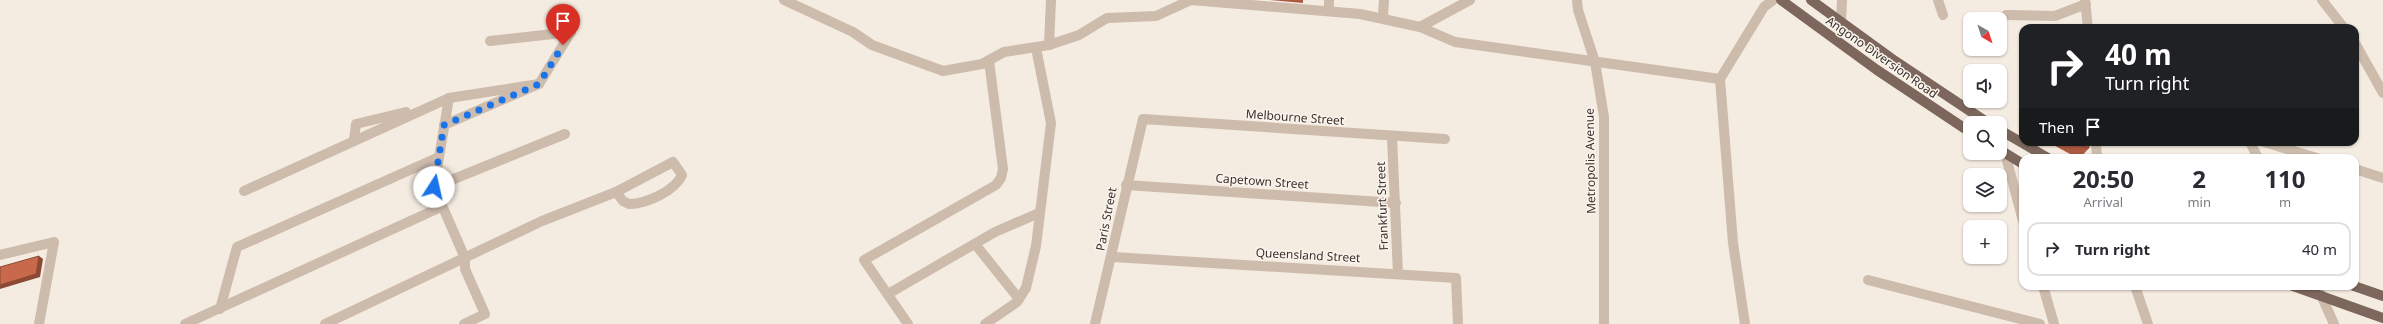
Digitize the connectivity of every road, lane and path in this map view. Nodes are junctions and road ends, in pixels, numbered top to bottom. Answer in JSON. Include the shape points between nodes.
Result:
{"nodes":[{"id":1,"x":784,"y":0,"type":"edge"},
{"id":2,"x":1051,"y":0,"type":"edge"},
{"id":3,"x":1329,"y":0,"type":"edge"},
{"id":4,"x":1384,"y":0,"type":"edge"},
{"id":5,"x":1470,"y":0,"type":"edge"},
{"id":6,"x":1577,"y":0,"type":"edge"},
{"id":7,"x":1773,"y":0,"type":"edge"},
{"id":8,"x":1781,"y":0,"type":"edge"},
{"id":9,"x":1811,"y":0,"type":"edge"},
{"id":10,"x":1842,"y":0,"type":"edge"},
{"id":11,"x":1938,"y":0,"type":"edge"},
{"id":12,"x":2322,"y":0,"type":"edge"},
{"id":13,"x":2085,"y":2,"type":"edge"},
{"id":14,"x":1329,"y":11,"type":"junction"},
{"id":15,"x":1942,"y":15,"type":"dead end"},
{"id":16,"x":2007,"y":15,"type":"edge"},
{"id":17,"x":1383,"y":17,"type":"junction"},
{"id":18,"x":1841,"y":22,"type":"junction"},
{"id":19,"x":2088,"y":24,"type":"edge"},
{"id":20,"x":2341,"y":24,"type":"edge"},
{"id":21,"x":1420,"y":27,"type":"junction"},
{"id":22,"x":490,"y":41,"type":"dead end"},
{"id":23,"x":1049,"y":45,"type":"junction"},
{"id":24,"x":1036,"y":48,"type":"junction"},
{"id":25,"x":2359,"y":50,"type":"edge"},
{"id":26,"x":989,"y":61,"type":"junction"},
{"id":27,"x":1595,"y":62,"type":"junction"},
{"id":28,"x":1720,"y":79,"type":"junction"},
{"id":29,"x":539,"y":84,"type":"junction"},
{"id":30,"x":2383,"y":93,"type":"edge"},
{"id":31,"x":449,"y":98,"type":"junction"},
{"id":32,"x":429,"y":106,"type":"junction"},
{"id":33,"x":1977,"y":116,"type":"edge"},
{"id":34,"x":1143,"y":119,"type":"joint"},
{"id":35,"x":444,"y":125,"type":"junction"},
{"id":36,"x":1963,"y":127,"type":"edge"},
{"id":37,"x":565,"y":134,"type":"dead end"},
{"id":38,"x":2007,"y":134,"type":"edge"},
{"id":39,"x":1392,"y":137,"type":"junction"},
{"id":40,"x":1444,"y":139,"type":"dead end"},
{"id":41,"x":354,"y":140,"type":"junction"},
{"id":42,"x":2019,"y":141,"type":"edge"},
{"id":43,"x":2027,"y":146,"type":"edge"},
{"id":44,"x":2277,"y":146,"type":"edge"},
{"id":45,"x":2041,"y":154,"type":"edge"},
{"id":46,"x":2304,"y":154,"type":"edge"},
{"id":47,"x":2007,"y":155,"type":"edge"},
{"id":48,"x":440,"y":157,"type":"junction"},
{"id":49,"x":2004,"y":160,"type":"edge"},
{"id":50,"x":2019,"y":162,"type":"edge"},
{"id":51,"x":2359,"y":171,"type":"edge"},
{"id":52,"x":2383,"y":178,"type":"edge"},
{"id":53,"x":1126,"y":185,"type":"junction"},
{"id":54,"x":434,"y":187,"type":"junction"},
{"id":55,"x":244,"y":191,"type":"dead end"},
{"id":56,"x":616,"y":192,"type":"junction"},
{"id":57,"x":1396,"y":203,"type":"junction"},
{"id":58,"x":441,"y":207,"type":"junction"},
{"id":59,"x":2019,"y":208,"type":"edge"},
{"id":60,"x":1039,"y":213,"type":"junction"},
{"id":61,"x":975,"y":244,"type":"junction"},
{"id":62,"x":0,"y":255,"type":"edge"},
{"id":63,"x":1113,"y":257,"type":"junction"},
{"id":64,"x":465,"y":258,"type":"junction"},
{"id":65,"x":1398,"y":274,"type":"junction"},
{"id":66,"x":1868,"y":280,"type":"dead end"},
{"id":67,"x":2359,"y":288,"type":"edge"},
{"id":68,"x":2044,"y":290,"type":"edge"},
{"id":69,"x":2136,"y":290,"type":"edge"},
{"id":70,"x":2304,"y":290,"type":"edge"},
{"id":71,"x":2319,"y":290,"type":"edge"},
{"id":72,"x":888,"y":294,"type":"junction"},
{"id":73,"x":2383,"y":296,"type":"edge"},
{"id":74,"x":2322,"y":297,"type":"junction"},
{"id":75,"x":1019,"y":299,"type":"junction"},
{"id":76,"x":220,"y":309,"type":"junction"},
{"id":77,"x":2383,"y":318,"type":"edge"},
{"id":78,"x":39,"y":324,"type":"edge"},
{"id":79,"x":185,"y":324,"type":"edge"},
{"id":80,"x":325,"y":324,"type":"edge"},
{"id":81,"x":464,"y":324,"type":"edge"},
{"id":82,"x":908,"y":324,"type":"edge"},
{"id":83,"x":985,"y":324,"type":"edge"},
{"id":84,"x":1095,"y":324,"type":"edge"},
{"id":85,"x":1458,"y":324,"type":"edge"},
{"id":86,"x":1604,"y":324,"type":"edge"},
{"id":87,"x":1745,"y":324,"type":"edge"},
{"id":88,"x":2040,"y":324,"type":"edge"},
{"id":89,"x":2054,"y":324,"type":"edge"},
{"id":90,"x":2148,"y":324,"type":"edge"},
{"id":91,"x":2334,"y":324,"type":"edge"}],
"edges":[{"from":1,"to":26,"type":"street","via":[[853,32],[872,45],[943,71]]},
{"from":2,"to":23,"type":"street"},
{"from":3,"to":14,"type":"street"},
{"from":4,"to":17,"type":"street"},
{"from":5,"to":21,"type":"street"},
{"from":6,"to":27,"type":"street","name":"Metropolis Avenue"},
{"from":7,"to":28,"type":"street","via":[[1764,7]]},
{"from":8,"to":36,"type":"main road","name":"Angono Diversion Road","via":[[1877,70]]},
{"from":9,"to":18,"type":"main road","name":"Angono Diversion Road"},
{"from":10,"to":18,"type":"street"},
{"from":11,"to":15,"type":"street"},
{"from":12,"to":20,"type":"street"},
{"from":13,"to":16,"type":"street","via":[[2055,16]]},
{"from":13,"to":19,"type":"street"},
{"from":14,"to":17,"type":"street"},
{"from":14,"to":23,"type":"street","via":[[1190,0],[1156,16],[1107,18],[1079,35]]},
{"from":17,"to":21,"type":"street"},
{"from":18,"to":33,"type":"main road","name":"Angono Diversion Road"},
{"from":21,"to":27,"type":"street","via":[[1455,42]]},
{"from":22,"to":29,"type":"street","via":[[571,32]]},
{"from":23,"to":24,"type":"street"},
{"from":24,"to":26,"type":"street","via":[[1004,52]]},
{"from":24,"to":60,"type":"street","via":[[1051,123]]},
{"from":25,"to":30,"type":"street"},
{"from":26,"to":72,"type":"street","via":[[1003,169],[1001,178],[996,185],[864,260]]},
{"from":27,"to":28,"type":"street"},
{"from":27,"to":86,"type":"street","name":"Metropolis Avenue","via":[[1604,116]]},
{"from":28,"to":87,"type":"street","via":[[1733,243]]},
{"from":29,"to":31,"type":"street"},
{"from":29,"to":35,"type":"street"},
{"from":31,"to":32,"type":"street"},
{"from":31,"to":35,"type":"street"},
{"from":32,"to":41,"type":"street"},
{"from":32,"to":41,"type":"street","via":[[356,124]]},
{"from":34,"to":39,"type":"street","name":"Melbourne Street"},
{"from":34,"to":53,"type":"street","name":"Paris Street"},
{"from":35,"to":48,"type":"street"},
{"from":37,"to":54,"type":"street"},
{"from":38,"to":42,"type":"main road"},
{"from":39,"to":40,"type":"street","name":"Melbourne Street"},
{"from":39,"to":57,"type":"street","name":"Frankfurt Street"},
{"from":41,"to":55,"type":"street"},
{"from":43,"to":45,"type":"main road"},
{"from":44,"to":46,"type":"street"},
{"from":47,"to":50,"type":"main road"},
{"from":48,"to":54,"type":"street"},
{"from":48,"to":76,"type":"street","via":[[237,248]]},
{"from":49,"to":59,"type":"street"},
{"from":51,"to":52,"type":"street"},
{"from":53,"to":57,"type":"street","name":"Capetown Street"},
{"from":53,"to":63,"type":"street","name":"Paris Street"},
{"from":54,"to":58,"type":"street"},
{"from":56,"to":56,"type":"street","via":[[673,162],[682,175],[679,182],[640,204],[624,202]]},
{"from":56,"to":64,"type":"street","via":[[542,221]]},
{"from":57,"to":65,"type":"street","name":"Frankfurt Street"},
{"from":58,"to":64,"type":"street"},
{"from":58,"to":76,"type":"street"},
{"from":60,"to":61,"type":"street","via":[[995,232]]},
{"from":60,"to":75,"type":"street","via":[[1030,277]]},
{"from":61,"to":72,"type":"street"},
{"from":61,"to":75,"type":"street"},
{"from":62,"to":78,"type":"street","via":[[54,242]]},
{"from":63,"to":65,"type":"street","name":"Queensland Street"},
{"from":63,"to":84,"type":"street","name":"Paris Street"},
{"from":64,"to":80,"type":"street"},
{"from":64,"to":81,"type":"street","via":[[465,269],[485,314]]},
{"from":65,"to":85,"type":"street","name":"Queensland Street","via":[[1456,278]]},
{"from":66,"to":88,"type":"street"},
{"from":67,"to":73,"type":"main road"},
{"from":68,"to":89,"type":"street"},
{"from":69,"to":90,"type":"street"},
{"from":70,"to":74,"type":"main road"},
{"from":71,"to":74,"type":"street"},
{"from":72,"to":82,"type":"street"},
{"from":74,"to":77,"type":"main road"},
{"from":74,"to":91,"type":"street"},
{"from":75,"to":83,"type":"street"},
{"from":76,"to":79,"type":"street"}]}
